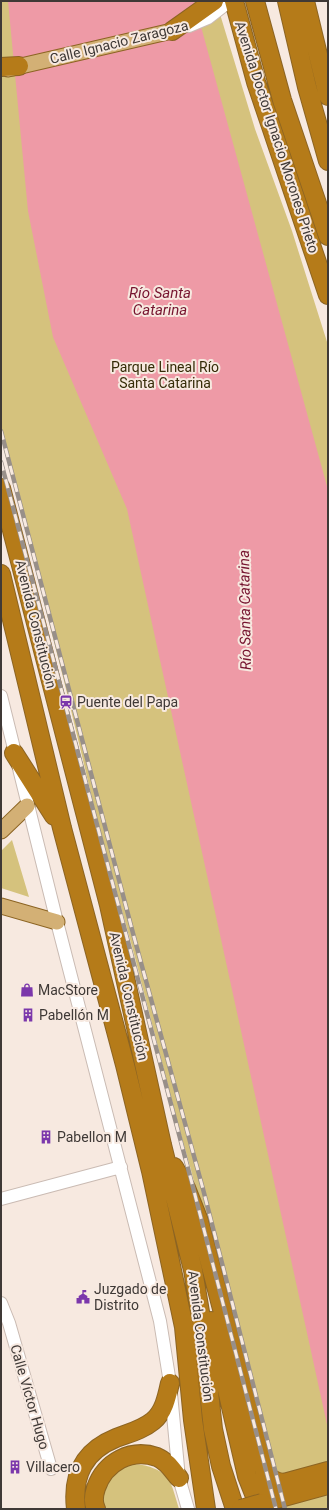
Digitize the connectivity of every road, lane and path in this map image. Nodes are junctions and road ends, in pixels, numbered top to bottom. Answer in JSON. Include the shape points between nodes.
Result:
{"nodes":[{"id":1,"x":214,"y":1,"type":"edge"},
{"id":2,"x":230,"y":1,"type":"edge"},
{"id":3,"x":234,"y":1,"type":"edge"},
{"id":4,"x":255,"y":1,"type":"edge"},
{"id":5,"x":287,"y":1,"type":"edge"},
{"id":6,"x":305,"y":1,"type":"edge"},
{"id":7,"x":172,"y":31,"type":"junction"},
{"id":8,"x":19,"y":66,"type":"junction"},
{"id":9,"x":1,"y":67,"type":"edge"},
{"id":10,"x":1,"y":70,"type":"edge"},
{"id":11,"x":327,"y":85,"type":"edge"},
{"id":12,"x":328,"y":161,"type":"edge"},
{"id":13,"x":328,"y":236,"type":"edge"},
{"id":14,"x":328,"y":295,"type":"edge"},
{"id":15,"x":1,"y":488,"type":"edge"},
{"id":16,"x":1,"y":574,"type":"edge"},
{"id":17,"x":1,"y":696,"type":"edge"},
{"id":18,"x":14,"y":753,"type":"junction"},
{"id":19,"x":27,"y":806,"type":"junction"},
{"id":20,"x":62,"y":828,"type":"junction"},
{"id":21,"x":1,"y":831,"type":"edge"},
{"id":22,"x":109,"y":905,"type":"junction"},
{"id":23,"x":1,"y":906,"type":"edge"},
{"id":24,"x":57,"y":922,"type":"junction"},
{"id":25,"x":125,"y":1065,"type":"junction"},
{"id":26,"x":162,"y":1145,"type":"junction"},
{"id":27,"x":121,"y":1167,"type":"junction"},
{"id":28,"x":1,"y":1199,"type":"edge"},
{"id":29,"x":193,"y":1270,"type":"junction"},
{"id":30,"x":1,"y":1303,"type":"edge"},
{"id":31,"x":170,"y":1383,"type":"junction"},
{"id":32,"x":51,"y":1469,"type":"dead end"},
{"id":33,"x":328,"y":1471,"type":"edge"},
{"id":34,"x":179,"y":1478,"type":"junction"},
{"id":35,"x":328,"y":1485,"type":"edge"},
{"id":36,"x":273,"y":1498,"type":"edge"},
{"id":37,"x":76,"y":1509,"type":"edge"},
{"id":38,"x":96,"y":1509,"type":"edge"},
{"id":39,"x":188,"y":1509,"type":"edge"},
{"id":40,"x":206,"y":1509,"type":"edge"},
{"id":41,"x":235,"y":1509,"type":"edge"},
{"id":42,"x":241,"y":1509,"type":"edge"}],
"edges":[{"from":1,"to":7,"type":"highway"},
{"from":2,"to":7,"type":"street","name":"Calle Ignacio Zaragoza","via":[[208,18]]},
{"from":3,"to":14,"type":"highway","name":"Avenida Doctor Ignacio Morones Prieto","via":[[261,97]]},
{"from":4,"to":13,"type":"highway","via":[[282,100]]},
{"from":5,"to":12,"type":"highway"},
{"from":6,"to":11,"type":"highway"},
{"from":7,"to":8,"type":"main road","name":"Calle Ignacio Zaragoza"},
{"from":8,"to":9,"type":"highway"},
{"from":8,"to":10,"type":"main road","name":"Calle Ignacio Zaragoza"},
{"from":15,"to":22,"type":"highway","name":"Avenida Constitución"},
{"from":16,"to":20,"type":"highway","name":"Avenida Constitución"},
{"from":17,"to":18,"type":"street"},
{"from":18,"to":19,"type":"street"},
{"from":18,"to":20,"type":"highway"},
{"from":19,"to":21,"type":"main road"},
{"from":19,"to":24,"type":"street"},
{"from":20,"to":25,"type":"highway","name":"Avenida Constitución"},
{"from":22,"to":25,"type":"highway"},
{"from":22,"to":26,"type":"highway","name":"Avenida Constitución"},
{"from":23,"to":24,"type":"main road"},
{"from":24,"to":27,"type":"street"},
{"from":25,"to":40,"type":"highway","name":"Avenida Constitución","via":[[151,1171],[184,1327],[193,1420]]},
{"from":26,"to":29,"type":"highway","name":"Avenida Constitución"},
{"from":26,"to":36,"type":"highway","via":[[186,1188],[199,1221]]},
{"from":27,"to":28,"type":"street"},
{"from":27,"to":31,"type":"street","via":[[160,1321]]},
{"from":29,"to":36,"type":"highway","via":[[210,1316],[247,1476]]},
{"from":29,"to":41,"type":"highway","name":"Avenida Constitución","via":[[201,1318],[212,1429]]},
{"from":30,"to":32,"type":"street","name":"Calle Víctor Hugo"},
{"from":31,"to":34,"type":"street"},
{"from":31,"to":37,"type":"highway","via":[[167,1400],[153,1421],[102,1445],[83,1464],[76,1478]]},
{"from":33,"to":36,"type":"highway"},
{"from":34,"to":38,"type":"highway","via":[[159,1458],[145,1454],[122,1458],[104,1472],[98,1482],[94,1493]]},
{"from":34,"to":39,"type":"street"},
{"from":35,"to":36,"type":"highway"},
{"from":36,"to":42,"type":"highway","bridge":true}]}
